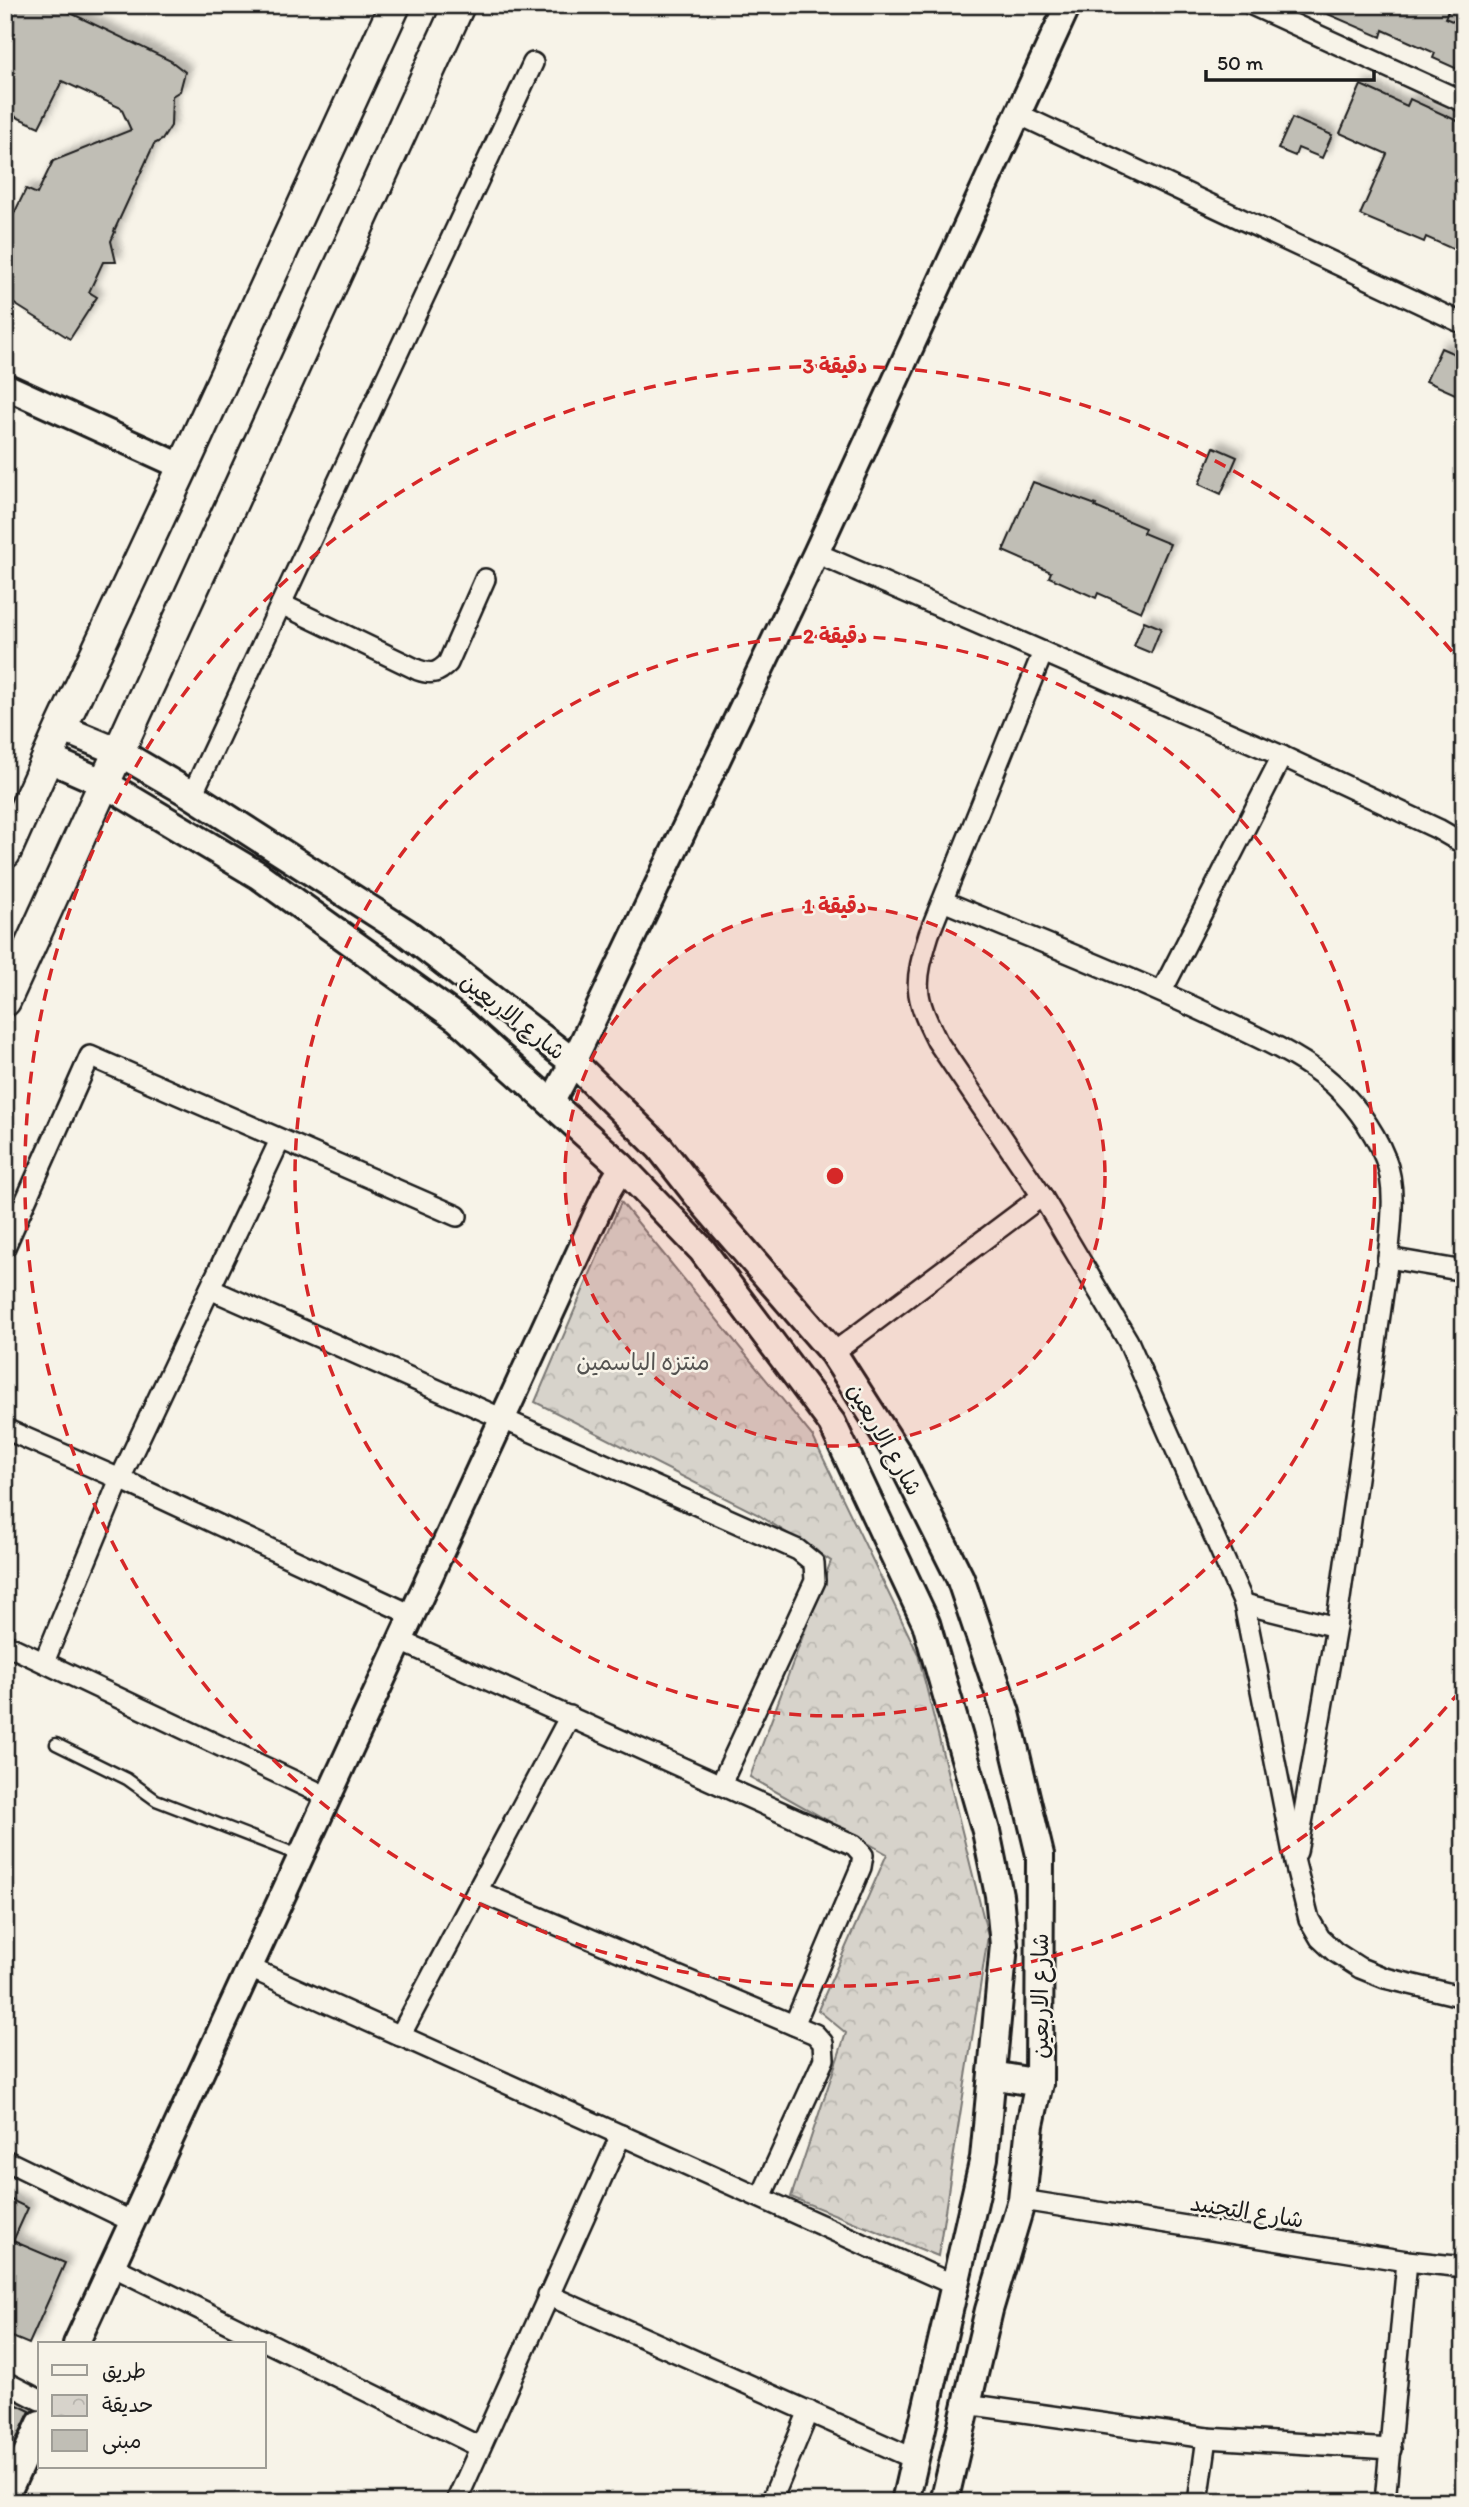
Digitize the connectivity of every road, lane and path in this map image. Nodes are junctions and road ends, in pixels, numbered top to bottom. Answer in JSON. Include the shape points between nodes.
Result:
{"nodes":[{"id":1,"x":395,"y":5,"type":"edge"},
{"id":2,"x":459,"y":5,"type":"edge"},
{"id":3,"x":1068,"y":5,"type":"edge"},
{"id":4,"x":1252,"y":5,"type":"edge"},
{"id":5,"x":533,"y":63,"type":"dead end"},
{"id":6,"x":1464,"y":102,"type":"edge"},
{"id":7,"x":1017,"y":114,"type":"junction"},
{"id":8,"x":1464,"y":324,"type":"edge"},
{"id":9,"x":5,"y":386,"type":"edge"},
{"id":10,"x":183,"y":467,"type":"junction"},
{"id":11,"x":816,"y":553,"type":"junction"},
{"id":12,"x":485,"y":579,"type":"dead end"},
{"id":13,"x":281,"y":604,"type":"junction"},
{"id":14,"x":1043,"y":652,"type":"junction"},
{"id":15,"x":61,"y":728,"type":"junction"},
{"id":16,"x":117,"y":751,"type":"junction"},
{"id":17,"x":1282,"y":756,"type":"junction"},
{"id":18,"x":47,"y":758,"type":"junction"},
{"id":19,"x":104,"y":783,"type":"junction"},
{"id":20,"x":192,"y":795,"type":"junction"},
{"id":21,"x":1464,"y":845,"type":"edge"},
{"id":22,"x":5,"y":853,"type":"edge"},
{"id":23,"x":943,"y":901,"type":"junction"},
{"id":24,"x":1162,"y":991,"type":"junction"},
{"id":25,"x":5,"y":1001,"type":"edge"},
{"id":26,"x":573,"y":1062,"type":"junction"},
{"id":27,"x":551,"y":1104,"type":"junction"},
{"id":28,"x":280,"y":1140,"type":"junction"},
{"id":29,"x":622,"y":1167,"type":"junction"},
{"id":30,"x":1042,"y":1196,"type":"junction"},
{"id":31,"x":457,"y":1216,"type":"dead end"},
{"id":32,"x":5,"y":1247,"type":"edge"},
{"id":33,"x":1388,"y":1258,"type":"junction"},
{"id":34,"x":1464,"y":1271,"type":"edge"},
{"id":35,"x":210,"y":1289,"type":"junction"},
{"id":36,"x":833,"y":1353,"type":"junction"},
{"id":37,"x":503,"y":1419,"type":"junction"},
{"id":38,"x":5,"y":1429,"type":"edge"},
{"id":39,"x":120,"y":1479,"type":"junction"},
{"id":40,"x":1244,"y":1604,"type":"junction"},
{"id":41,"x":412,"y":1615,"type":"junction"},
{"id":42,"x":1336,"y":1627,"type":"junction"},
{"id":43,"x":401,"y":1641,"type":"junction"},
{"id":44,"x":5,"y":1644,"type":"edge"},
{"id":45,"x":44,"y":1662,"type":"junction"},
{"id":46,"x":570,"y":1716,"type":"junction"},
{"id":47,"x":56,"y":1744,"type":"dead end"},
{"id":48,"x":721,"y":1784,"type":"junction"},
{"id":49,"x":328,"y":1797,"type":"junction"},
{"id":50,"x":302,"y":1856,"type":"junction"},
{"id":51,"x":1295,"y":1863,"type":"junction"},
{"id":52,"x":477,"y":1891,"type":"junction"},
{"id":53,"x":250,"y":1968,"type":"junction"},
{"id":54,"x":1464,"y":1997,"type":"edge"},
{"id":55,"x":794,"y":2025,"type":"junction"},
{"id":56,"x":400,"y":2036,"type":"junction"},
{"id":57,"x":992,"y":2075,"type":"junction"},
{"id":58,"x":1039,"y":2083,"type":"junction"},
{"id":59,"x":621,"y":2135,"type":"junction"},
{"id":60,"x":5,"y":2160,"type":"edge"},
{"id":61,"x":761,"y":2197,"type":"junction"},
{"id":62,"x":1022,"y":2200,"type":"junction"},
{"id":63,"x":132,"y":2222,"type":"junction"},
{"id":64,"x":1407,"y":2261,"type":"junction"},
{"id":65,"x":112,"y":2266,"type":"junction"},
{"id":66,"x":1464,"y":2267,"type":"edge"},
{"id":67,"x":954,"y":2284,"type":"junction"},
{"id":68,"x":548,"y":2295,"type":"junction"},
{"id":69,"x":77,"y":2342,"type":"edge"},
{"id":70,"x":5,"y":2382,"type":"edge"},
{"id":71,"x":38,"y":2399,"type":"edge"},
{"id":72,"x":967,"y":2404,"type":"junction"},
{"id":73,"x":809,"y":2411,"type":"junction"},
{"id":74,"x":38,"y":2427,"type":"edge"},
{"id":75,"x":1207,"y":2438,"type":"junction"},
{"id":76,"x":480,"y":2447,"type":"junction"},
{"id":77,"x":1391,"y":2449,"type":"junction"},
{"id":78,"x":915,"y":2459,"type":"junction"},
{"id":79,"x":5,"y":2499,"type":"edge"},
{"id":80,"x":456,"y":2502,"type":"edge"},
{"id":81,"x":771,"y":2502,"type":"edge"},
{"id":82,"x":905,"y":2502,"type":"edge"},
{"id":83,"x":944,"y":2502,"type":"edge"},
{"id":84,"x":1198,"y":2502,"type":"edge"},
{"id":85,"x":1385,"y":2502,"type":"edge"}],
"edges":[{"from":1,"to":10,"type":"main road"},
{"from":2,"to":16,"type":"main road"},
{"from":3,"to":7,"type":"street"},
{"from":4,"to":6,"type":"street"},
{"from":5,"to":13,"type":"street"},
{"from":7,"to":8,"type":"street"},
{"from":7,"to":11,"type":"street"},
{"from":9,"to":10,"type":"street"},
{"from":10,"to":15,"type":"main road"},
{"from":11,"to":14,"type":"street"},
{"from":11,"to":26,"type":"street"},
{"from":12,"to":13,"type":"street","via":[[449,663],[439,673],[418,670]]},
{"from":13,"to":20,"type":"street"},
{"from":14,"to":17,"type":"street"},
{"from":14,"to":23,"type":"street"},
{"from":15,"to":16,"type":"main road","name":"شارع الاربعين"},
{"from":15,"to":18,"type":"main road"},
{"from":16,"to":19,"type":"main road"},
{"from":16,"to":20,"type":"main road","name":"شارع الاربعين"},
{"from":17,"to":21,"type":"street"},
{"from":17,"to":24,"type":"street"},
{"from":18,"to":19,"type":"main road"},
{"from":18,"to":22,"type":"main road"},
{"from":19,"to":25,"type":"main road"},
{"from":19,"to":27,"type":"main road","via":[[258,875],[458,1020]]},
{"from":20,"to":26,"type":"main road","name":"شارع الاربعين","via":[[407,933]]},
{"from":23,"to":24,"type":"street"},
{"from":23,"to":30,"type":"street","via":[[919,969],[918,996],[937,1041]]},
{"from":24,"to":33,"type":"street","via":[[1284,1051],[1328,1079],[1345,1097],[1376,1138],[1386,1160],[1392,1219]]},
{"from":26,"to":27,"type":"street"},
{"from":26,"to":36,"type":"main road","name":"شارع الاربعين","via":[[660,1148]]},
{"from":27,"to":29,"type":"main road"},
{"from":28,"to":31,"type":"street"},
{"from":28,"to":32,"type":"street","via":[[90,1056]]},
{"from":28,"to":35,"type":"street"},
{"from":29,"to":37,"type":"street"},
{"from":29,"to":57,"type":"main road","via":[[702,1250],[832,1423],[926,1623],[986,1831],[999,1895],[1003,1945]]},
{"from":30,"to":36,"type":"street"},
{"from":30,"to":40,"type":"street","via":[[1128,1341]]},
{"from":33,"to":34,"type":"street"},
{"from":33,"to":42,"type":"street"},
{"from":35,"to":37,"type":"street"},
{"from":35,"to":39,"type":"street"},
{"from":36,"to":58,"type":"main road","name":"شارع الاربعين","via":[[900,1456],[960,1578],[1006,1713],[1040,1855]]},
{"from":37,"to":41,"type":"street"},
{"from":37,"to":48,"type":"street","via":[[798,1550],[814,1563],[815,1581]]},
{"from":38,"to":39,"type":"street"},
{"from":39,"to":41,"type":"street"},
{"from":39,"to":45,"type":"street"},
{"from":40,"to":42,"type":"street"},
{"from":40,"to":51,"type":"street"},
{"from":41,"to":43,"type":"street"},
{"from":42,"to":51,"type":"street"},
{"from":43,"to":46,"type":"street"},
{"from":43,"to":49,"type":"street"},
{"from":44,"to":45,"type":"street"},
{"from":45,"to":49,"type":"street"},
{"from":46,"to":48,"type":"street"},
{"from":46,"to":52,"type":"street"},
{"from":47,"to":50,"type":"lane","via":[[127,1779],[156,1800]]},
{"from":48,"to":55,"type":"street","via":[[854,1845],[863,1855]]},
{"from":49,"to":50,"type":"street"},
{"from":50,"to":53,"type":"street"},
{"from":51,"to":54,"type":"street","via":[[1309,1919],[1335,1952],[1385,1978]]},
{"from":52,"to":55,"type":"street"},
{"from":52,"to":56,"type":"street"},
{"from":53,"to":56,"type":"street"},
{"from":53,"to":63,"type":"street"},
{"from":55,"to":61,"type":"street","via":[[823,2043],[824,2059]]},
{"from":56,"to":59,"type":"street"},
{"from":57,"to":58,"type":"main road"},
{"from":57,"to":67,"type":"main road","via":[[984,2158]]},
{"from":58,"to":62,"type":"main road","name":"شارع الاربعين"},
{"from":59,"to":61,"type":"street"},
{"from":59,"to":68,"type":"street"},
{"from":60,"to":63,"type":"street"},
{"from":61,"to":67,"type":"street"},
{"from":62,"to":64,"type":"street","name":"شارع التجنيد"},
{"from":62,"to":72,"type":"main road","name":"شارع الاربعين"},
{"from":63,"to":65,"type":"street"},
{"from":64,"to":66,"type":"street","name":"شارع التجنيد"},
{"from":64,"to":77,"type":"street"},
{"from":65,"to":69,"type":"street"},
{"from":65,"to":76,"type":"street"},
{"from":67,"to":78,"type":"main road"},
{"from":68,"to":73,"type":"street"},
{"from":68,"to":76,"type":"street"},
{"from":70,"to":71,"type":"street"},
{"from":72,"to":75,"type":"street"},
{"from":72,"to":83,"type":"main road","name":"شارع الاربعين"},
{"from":73,"to":78,"type":"street"},
{"from":73,"to":81,"type":"street"},
{"from":74,"to":79,"type":"street"},
{"from":75,"to":77,"type":"street"},
{"from":75,"to":84,"type":"street"},
{"from":76,"to":80,"type":"street"},
{"from":77,"to":85,"type":"street"},
{"from":78,"to":82,"type":"main road"}]}
